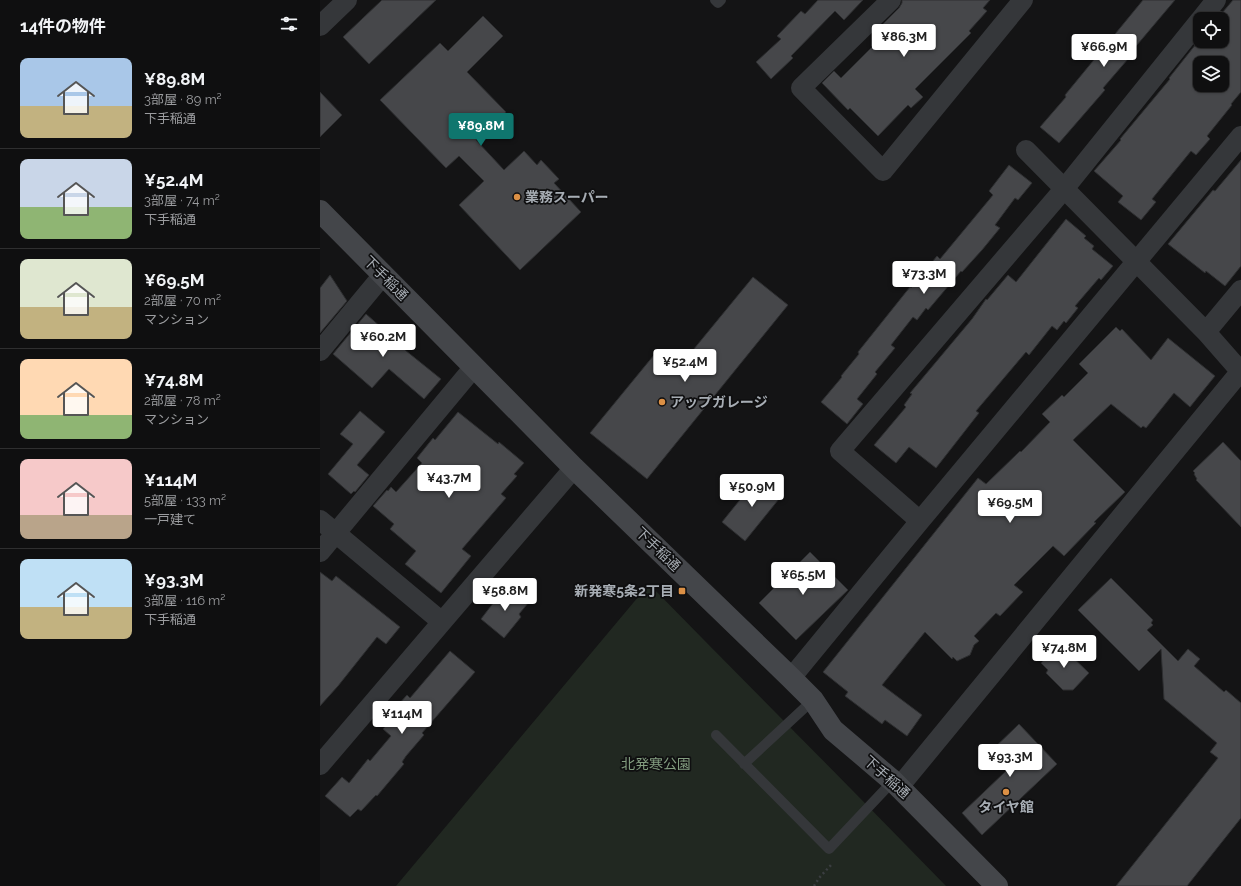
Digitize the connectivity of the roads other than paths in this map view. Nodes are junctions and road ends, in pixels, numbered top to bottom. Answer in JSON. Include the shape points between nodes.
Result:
{"nodes":[{"id":1,"x":347,"y":0,"type":"edge"},
{"id":2,"x":715,"y":0,"type":"edge"},
{"id":3,"x":721,"y":0,"type":"edge"},
{"id":4,"x":891,"y":0,"type":"edge"},
{"id":5,"x":1023,"y":0,"type":"edge"},
{"id":6,"x":1216,"y":0,"type":"edge"},
{"id":7,"x":1206,"y":12,"type":"edge"},
{"id":8,"x":320,"y":26,"type":"edge"},
{"id":9,"x":1193,"y":28,"type":"edge"},
{"id":10,"x":1241,"y":136,"type":"edge"},
{"id":11,"x":1026,"y":150,"type":"dead end"},
{"id":12,"x":1064,"y":189,"type":"junction"},
{"id":13,"x":320,"y":211,"type":"edge"},
{"id":14,"x":1136,"y":262,"type":"junction"},
{"id":15,"x":383,"y":276,"type":"junction"},
{"id":16,"x":1241,"y":290,"type":"edge"},
{"id":17,"x":1206,"y":332,"type":"junction"},
{"id":18,"x":320,"y":351,"type":"edge"},
{"id":19,"x":474,"y":367,"type":"junction"},
{"id":20,"x":1241,"y":372,"type":"edge"},
{"id":21,"x":574,"y":468,"type":"junction"},
{"id":22,"x":320,"y":520,"type":"edge"},
{"id":23,"x":920,"y":521,"type":"junction"},
{"id":24,"x":336,"y":533,"type":"junction"},
{"id":25,"x":320,"y":552,"type":"edge"},
{"id":26,"x":442,"y":622,"type":"junction"},
{"id":27,"x":792,"y":678,"type":"junction"},
{"id":28,"x":813,"y":700,"type":"junction"},
{"id":29,"x":716,"y":736,"type":"dead end"},
{"id":30,"x":744,"y":764,"type":"junction"},
{"id":31,"x":320,"y":765,"type":"edge"},
{"id":32,"x":896,"y":784,"type":"junction"},
{"id":33,"x":997,"y":886,"type":"edge"}],
"edges":[{"from":1,"to":8,"type":"street"},
{"from":2,"to":3,"type":"lane","via":[[718,3]]},
{"from":4,"to":5,"type":"street","via":[[801,88],[883,171]]},
{"from":6,"to":7,"type":"street"},
{"from":9,"to":12,"type":"street"},
{"from":10,"to":14,"type":"street"},
{"from":11,"to":12,"type":"street"},
{"from":12,"to":14,"type":"street"},
{"from":12,"to":23,"type":"street","via":[[840,451]]},
{"from":13,"to":15,"type":"main road","name":"下手稲通"},
{"from":14,"to":17,"type":"street"},
{"from":14,"to":23,"type":"street"},
{"from":15,"to":18,"type":"street"},
{"from":15,"to":19,"type":"main road","name":"下手稲通"},
{"from":16,"to":17,"type":"street"},
{"from":17,"to":20,"type":"street"},
{"from":19,"to":21,"type":"main road","name":"下手稲通"},
{"from":19,"to":24,"type":"street"},
{"from":20,"to":32,"type":"street"},
{"from":21,"to":26,"type":"street"},
{"from":21,"to":27,"type":"main road","name":"下手稲通"},
{"from":22,"to":24,"type":"street"},
{"from":23,"to":27,"type":"street"},
{"from":24,"to":25,"type":"street"},
{"from":24,"to":26,"type":"street"},
{"from":26,"to":31,"type":"street"},
{"from":27,"to":28,"type":"main road","name":"下手稲通"},
{"from":28,"to":30,"type":"lane"},
{"from":28,"to":32,"type":"main road","name":"下手稲通","via":[[833,730]]},
{"from":29,"to":30,"type":"lane"},
{"from":30,"to":32,"type":"lane","via":[[829,849]]},
{"from":32,"to":33,"type":"main road","name":"下手稲通"}]}
